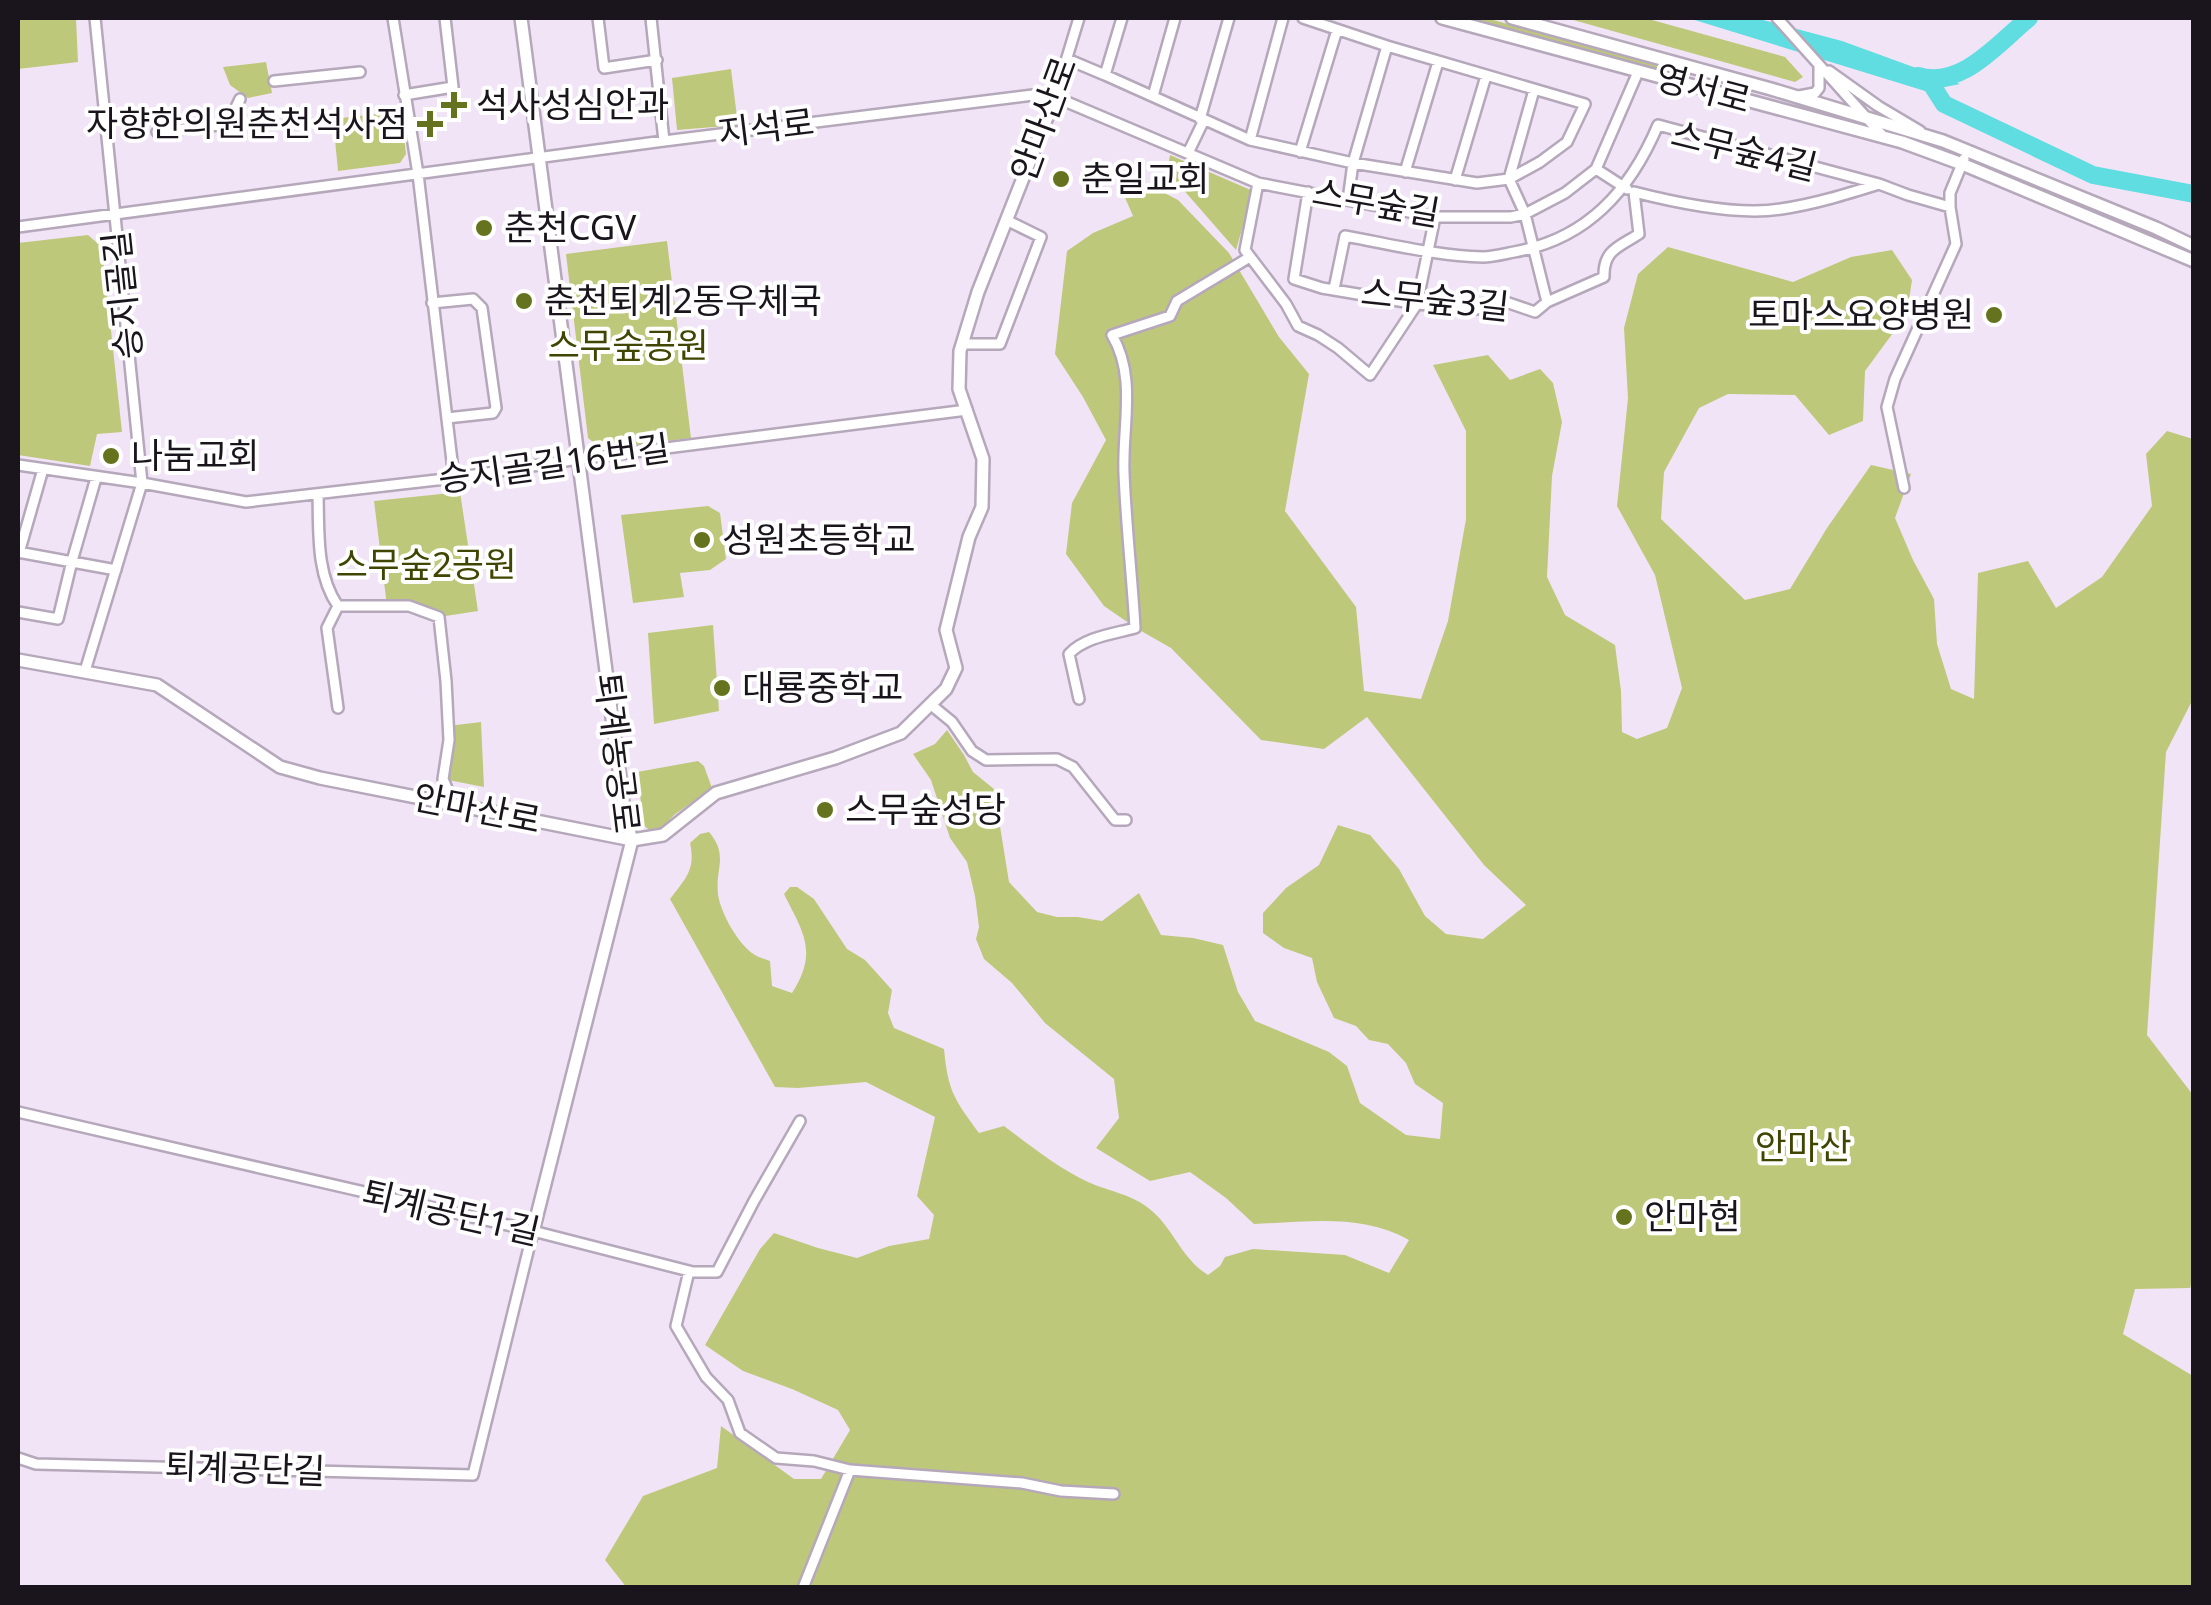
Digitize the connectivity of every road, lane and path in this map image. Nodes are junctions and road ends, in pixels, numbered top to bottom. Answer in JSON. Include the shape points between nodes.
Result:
{"nodes":[{"id":1,"x":95,"y":18,"type":"edge"},
{"id":2,"x":393,"y":18,"type":"edge"},
{"id":3,"x":445,"y":18,"type":"edge"},
{"id":4,"x":520,"y":18,"type":"edge"},
{"id":5,"x":598,"y":18,"type":"edge"},
{"id":6,"x":651,"y":18,"type":"edge"},
{"id":7,"x":1079,"y":18,"type":"edge"},
{"id":8,"x":1122,"y":18,"type":"edge"},
{"id":9,"x":1176,"y":18,"type":"edge"},
{"id":10,"x":1230,"y":18,"type":"edge"},
{"id":11,"x":1283,"y":18,"type":"edge"},
{"id":12,"x":1303,"y":18,"type":"edge"},
{"id":13,"x":1442,"y":18,"type":"edge"},
{"id":14,"x":1512,"y":18,"type":"edge"},
{"id":15,"x":1777,"y":18,"type":"edge"},
{"id":16,"x":1337,"y":30,"type":"junction"},
{"id":17,"x":1387,"y":46,"type":"junction"},
{"id":18,"x":1066,"y":59,"type":"junction"},
{"id":19,"x":657,"y":60,"type":"junction"},
{"id":20,"x":1438,"y":62,"type":"junction"},
{"id":21,"x":360,"y":72,"type":"dead end"},
{"id":22,"x":1638,"y":72,"type":"junction"},
{"id":23,"x":1105,"y":75,"type":"junction"},
{"id":24,"x":1486,"y":76,"type":"junction"},
{"id":25,"x":1827,"y":76,"type":"junction"},
{"id":26,"x":274,"y":81,"type":"dead end"},
{"id":27,"x":1534,"y":90,"type":"junction"},
{"id":28,"x":404,"y":94,"type":"junction"},
{"id":29,"x":1152,"y":96,"type":"junction"},
{"id":30,"x":1795,"y":96,"type":"junction"},
{"id":31,"x":1055,"y":97,"type":"junction"},
{"id":32,"x":240,"y":99,"type":"dead end"},
{"id":33,"x":1866,"y":117,"type":"junction"},
{"id":34,"x":1202,"y":119,"type":"junction"},
{"id":35,"x":156,"y":132,"type":"dead end"},
{"id":36,"x":1884,"y":138,"type":"junction"},
{"id":37,"x":1935,"y":139,"type":"junction"},
{"id":38,"x":1250,"y":140,"type":"junction"},
{"id":39,"x":664,"y":141,"type":"junction"},
{"id":40,"x":1300,"y":152,"type":"junction"},
{"id":41,"x":1188,"y":153,"type":"junction"},
{"id":42,"x":1965,"y":158,"type":"junction"},
{"id":43,"x":538,"y":160,"type":"junction"},
{"id":44,"x":1352,"y":163,"type":"junction"},
{"id":45,"x":1596,"y":170,"type":"junction"},
{"id":46,"x":1405,"y":172,"type":"junction"},
{"id":47,"x":418,"y":174,"type":"junction"},
{"id":48,"x":1509,"y":179,"type":"junction"},
{"id":49,"x":1456,"y":180,"type":"junction"},
{"id":50,"x":1258,"y":183,"type":"junction"},
{"id":51,"x":1880,"y":184,"type":"junction"},
{"id":52,"x":1623,"y":188,"type":"junction"},
{"id":53,"x":1308,"y":192,"type":"junction"},
{"id":54,"x":1634,"y":192,"type":"junction"},
{"id":55,"x":1348,"y":200,"type":"junction"},
{"id":56,"x":1950,"y":207,"type":"junction"},
{"id":57,"x":116,"y":214,"type":"junction"},
{"id":58,"x":1525,"y":214,"type":"junction"},
{"id":59,"x":1435,"y":217,"type":"junction"},
{"id":60,"x":1006,"y":220,"type":"junction"},
{"id":61,"x":18,"y":226,"type":"edge"},
{"id":62,"x":2194,"y":246,"type":"edge"},
{"id":63,"x":1535,"y":248,"type":"junction"},
{"id":64,"x":1429,"y":251,"type":"junction"},
{"id":65,"x":1250,"y":257,"type":"junction"},
{"id":66,"x":2194,"y":261,"type":"edge"},
{"id":67,"x":1294,"y":279,"type":"junction"},
{"id":68,"x":1334,"y":290,"type":"junction"},
{"id":69,"x":1547,"y":302,"type":"junction"},
{"id":70,"x":432,"y":304,"type":"junction"},
{"id":71,"x":1286,"y":304,"type":"junction"},
{"id":72,"x":1417,"y":304,"type":"junction"},
{"id":73,"x":962,"y":344,"type":"junction"},
{"id":74,"x":968,"y":410,"type":"junction"},
{"id":75,"x":447,"y":418,"type":"junction"},
{"id":76,"x":579,"y":460,"type":"junction"},
{"id":77,"x":18,"y":465,"type":"edge"},
{"id":78,"x":43,"y":469,"type":"junction"},
{"id":79,"x":96,"y":478,"type":"junction"},
{"id":80,"x":454,"y":478,"type":"junction"},
{"id":81,"x":142,"y":484,"type":"junction"},
{"id":82,"x":1904,"y":488,"type":"dead end"},
{"id":83,"x":318,"y":494,"type":"junction"},
{"id":84,"x":18,"y":552,"type":"edge"},
{"id":85,"x":72,"y":561,"type":"junction"},
{"id":86,"x":116,"y":570,"type":"junction"},
{"id":87,"x":338,"y":606,"type":"junction"},
{"id":88,"x":18,"y":612,"type":"edge"},
{"id":89,"x":18,"y":660,"type":"edge"},
{"id":90,"x":85,"y":671,"type":"junction"},
{"id":91,"x":1079,"y":699,"type":"dead end"},
{"id":92,"x":930,"y":704,"type":"junction"},
{"id":93,"x":338,"y":708,"type":"dead end"},
{"id":94,"x":454,"y":804,"type":"junction"},
{"id":95,"x":1126,"y":820,"type":"dead end"},
{"id":96,"x":632,"y":840,"type":"junction"},
{"id":97,"x":18,"y":1112,"type":"edge"},
{"id":98,"x":800,"y":1120,"type":"dead end"},
{"id":99,"x":533,"y":1232,"type":"junction"},
{"id":100,"x":689,"y":1271,"type":"junction"},
{"id":101,"x":18,"y":1458,"type":"edge"},
{"id":102,"x":850,"y":1470,"type":"junction"},
{"id":103,"x":473,"y":1476,"type":"joint"},
{"id":104,"x":1114,"y":1494,"type":"dead end"},
{"id":105,"x":804,"y":1588,"type":"edge"}],
"edges":[{"from":1,"to":57,"type":"street","name":"승지골길"},
{"from":2,"to":28,"type":"street"},
{"from":3,"to":28,"type":"street","via":[[453,87]]},
{"from":4,"to":43,"type":"street","name":"퇴계농공로"},
{"from":5,"to":19,"type":"street","via":[[604,68]]},
{"from":6,"to":19,"type":"street"},
{"from":7,"to":18,"type":"street","name":"안마산로"},
{"from":8,"to":23,"type":"street"},
{"from":9,"to":29,"type":"street"},
{"from":10,"to":34,"type":"street"},
{"from":11,"to":38,"type":"street"},
{"from":12,"to":16,"type":"street"},
{"from":13,"to":22,"type":"street","name":"영서로"},
{"from":14,"to":30,"type":"street","name":"영서로"},
{"from":15,"to":25,"type":"street"},
{"from":16,"to":17,"type":"street"},
{"from":16,"to":40,"type":"street"},
{"from":17,"to":20,"type":"street"},
{"from":17,"to":44,"type":"street"},
{"from":18,"to":23,"type":"street"},
{"from":18,"to":31,"type":"street","name":"안마산로"},
{"from":19,"to":39,"type":"street"},
{"from":20,"to":24,"type":"street"},
{"from":20,"to":46,"type":"street"},
{"from":21,"to":26,"type":"street"},
{"from":22,"to":36,"type":"street","name":"영서로"},
{"from":22,"to":45,"type":"street"},
{"from":23,"to":29,"type":"street"},
{"from":24,"to":27,"type":"street"},
{"from":24,"to":49,"type":"street"},
{"from":25,"to":30,"type":"street","via":[[1815,93]]},
{"from":25,"to":33,"type":"street"},
{"from":25,"to":37,"type":"street"},
{"from":27,"to":48,"type":"street"},
{"from":27,"to":48,"type":"street","via":[[1585,104],[1566,142]]},
{"from":28,"to":47,"type":"street"},
{"from":29,"to":34,"type":"street"},
{"from":30,"to":33,"type":"street","name":"영서로"},
{"from":31,"to":39,"type":"street","name":"지석로"},
{"from":31,"to":41,"type":"street","name":"스무숲길"},
{"from":31,"to":60,"type":"street","name":"안마산로"},
{"from":32,"to":35,"type":"street","via":[[228,124]]},
{"from":33,"to":36,"type":"street"},
{"from":33,"to":37,"type":"street","name":"영서로"},
{"from":34,"to":38,"type":"street"},
{"from":34,"to":41,"type":"street"},
{"from":36,"to":42,"type":"street","name":"영서로"},
{"from":37,"to":42,"type":"street","name":"영서로"},
{"from":38,"to":40,"type":"street"},
{"from":39,"to":43,"type":"street","name":"지석로"},
{"from":40,"to":44,"type":"street"},
{"from":41,"to":50,"type":"street","name":"스무숲길"},
{"from":42,"to":56,"type":"street"},
{"from":42,"to":62,"type":"street","name":"영서로"},
{"from":42,"to":66,"type":"street","name":"영서로"},
{"from":43,"to":47,"type":"street","name":"지석로"},
{"from":43,"to":76,"type":"street","name":"퇴계농공로"},
{"from":44,"to":46,"type":"street"},
{"from":44,"to":55,"type":"street"},
{"from":45,"to":52,"type":"street"},
{"from":45,"to":58,"type":"street","name":"스무숲길"},
{"from":46,"to":49,"type":"street"},
{"from":47,"to":57,"type":"street","name":"지석로"},
{"from":47,"to":70,"type":"street"},
{"from":48,"to":49,"type":"street"},
{"from":48,"to":58,"type":"street"},
{"from":50,"to":53,"type":"street","name":"스무숲길"},
{"from":50,"to":65,"type":"street","via":[[1245,250]]},
{"from":51,"to":52,"type":"street","name":"스무숲4길","via":[[1658,125]]},
{"from":51,"to":54,"type":"street","via":[[1778,210],[1703,206]]},
{"from":51,"to":56,"type":"street","name":"스무숲4길"},
{"from":52,"to":54,"type":"street"},
{"from":52,"to":63,"type":"street","name":"스무숲4길","via":[[1590,221]]},
{"from":53,"to":55,"type":"street","name":"스무숲길"},
{"from":53,"to":67,"type":"street"},
{"from":54,"to":69,"type":"street","name":"스무숲3길","via":[[1639,234],[1607,254],[1604,277]]},
{"from":55,"to":59,"type":"street","name":"스무숲길"},
{"from":56,"to":82,"type":"street","via":[[1956,244],[1886,407]]},
{"from":57,"to":61,"type":"street","name":"지석로"},
{"from":57,"to":81,"type":"street","name":"승지골길"},
{"from":58,"to":59,"type":"street","name":"스무숲길"},
{"from":58,"to":63,"type":"street"},
{"from":59,"to":64,"type":"street"},
{"from":60,"to":73,"type":"street","name":"안마산로"},
{"from":60,"to":73,"type":"street","name":"안마산로","via":[[1041,237],[1000,344]]},
{"from":63,"to":64,"type":"street","name":"스무숲4길","via":[[1485,257]]},
{"from":63,"to":69,"type":"street"},
{"from":64,"to":68,"type":"street","name":"스무숲4길","via":[[1345,236]]},
{"from":64,"to":72,"type":"street"},
{"from":65,"to":71,"type":"street"},
{"from":65,"to":91,"type":"street","via":[[1177,301],[1170,316],[1112,335],[1126,377],[1124,470],[1136,628],[1069,654]]},
{"from":67,"to":68,"type":"street","name":"스무숲3길"},
{"from":67,"to":71,"type":"street"},
{"from":68,"to":72,"type":"street","name":"스무숲3길"},
{"from":69,"to":72,"type":"street","name":"스무숲3길","via":[[1535,312],[1503,302],[1477,309]]},
{"from":70,"to":75,"type":"street"},
{"from":70,"to":75,"type":"street","via":[[473,299],[482,308],[496,408]]},
{"from":71,"to":72,"type":"street","via":[[1298,326],[1370,375]]},
{"from":73,"to":74,"type":"street","name":"안마산로","via":[[960,389]]},
{"from":74,"to":76,"type":"street","name":"승지골길16번길"},
{"from":74,"to":92,"type":"street","name":"안마산로","via":[[983,459],[982,507],[946,630],[956,668]]},
{"from":75,"to":80,"type":"street"},
{"from":76,"to":80,"type":"street","name":"승지골길16번길"},
{"from":76,"to":96,"type":"street","name":"퇴계농공로"},
{"from":77,"to":78,"type":"street","name":"승지골길16번길"},
{"from":78,"to":79,"type":"street","name":"승지골길16번길"},
{"from":78,"to":84,"type":"street"},
{"from":79,"to":81,"type":"street","name":"승지골길16번길"},
{"from":79,"to":85,"type":"street"},
{"from":80,"to":83,"type":"street","name":"승지골길16번길"},
{"from":81,"to":83,"type":"street","name":"승지골길16번길","via":[[246,502]]},
{"from":81,"to":86,"type":"street","name":"승지골길"},
{"from":83,"to":87,"type":"street","via":[[328,592]]},
{"from":84,"to":85,"type":"street"},
{"from":85,"to":86,"type":"street"},
{"from":85,"to":88,"type":"street","via":[[58,619]]},
{"from":86,"to":90,"type":"street","name":"승지골길"},
{"from":87,"to":93,"type":"street","via":[[327,628]]},
{"from":87,"to":94,"type":"street","via":[[409,606],[438,618],[449,740],[443,779]]},
{"from":89,"to":90,"type":"street","name":"안마산로"},
{"from":90,"to":94,"type":"street","name":"안마산로","via":[[157,684],[280,767]]},
{"from":92,"to":95,"type":"street","via":[[986,760],[1057,758],[1115,820]]},
{"from":92,"to":96,"type":"street","name":"안마산로","via":[[901,732],[716,793],[662,835]]},
{"from":94,"to":96,"type":"street","name":"안마산로"},
{"from":96,"to":99,"type":"street","name":"퇴계농공로"},
{"from":97,"to":99,"type":"street","name":"퇴계공단1길"},
{"from":98,"to":100,"type":"street","via":[[717,1272]]},
{"from":99,"to":100,"type":"street","name":"퇴계공단1길"},
{"from":99,"to":103,"type":"street","name":"퇴계농공로"},
{"from":100,"to":102,"type":"street","via":[[676,1326],[728,1400],[740,1433],[776,1458]]},
{"from":101,"to":103,"type":"street","name":"퇴계공단길","via":[[36,1464]]},
{"from":102,"to":104,"type":"street"},
{"from":102,"to":105,"type":"street"}]}
